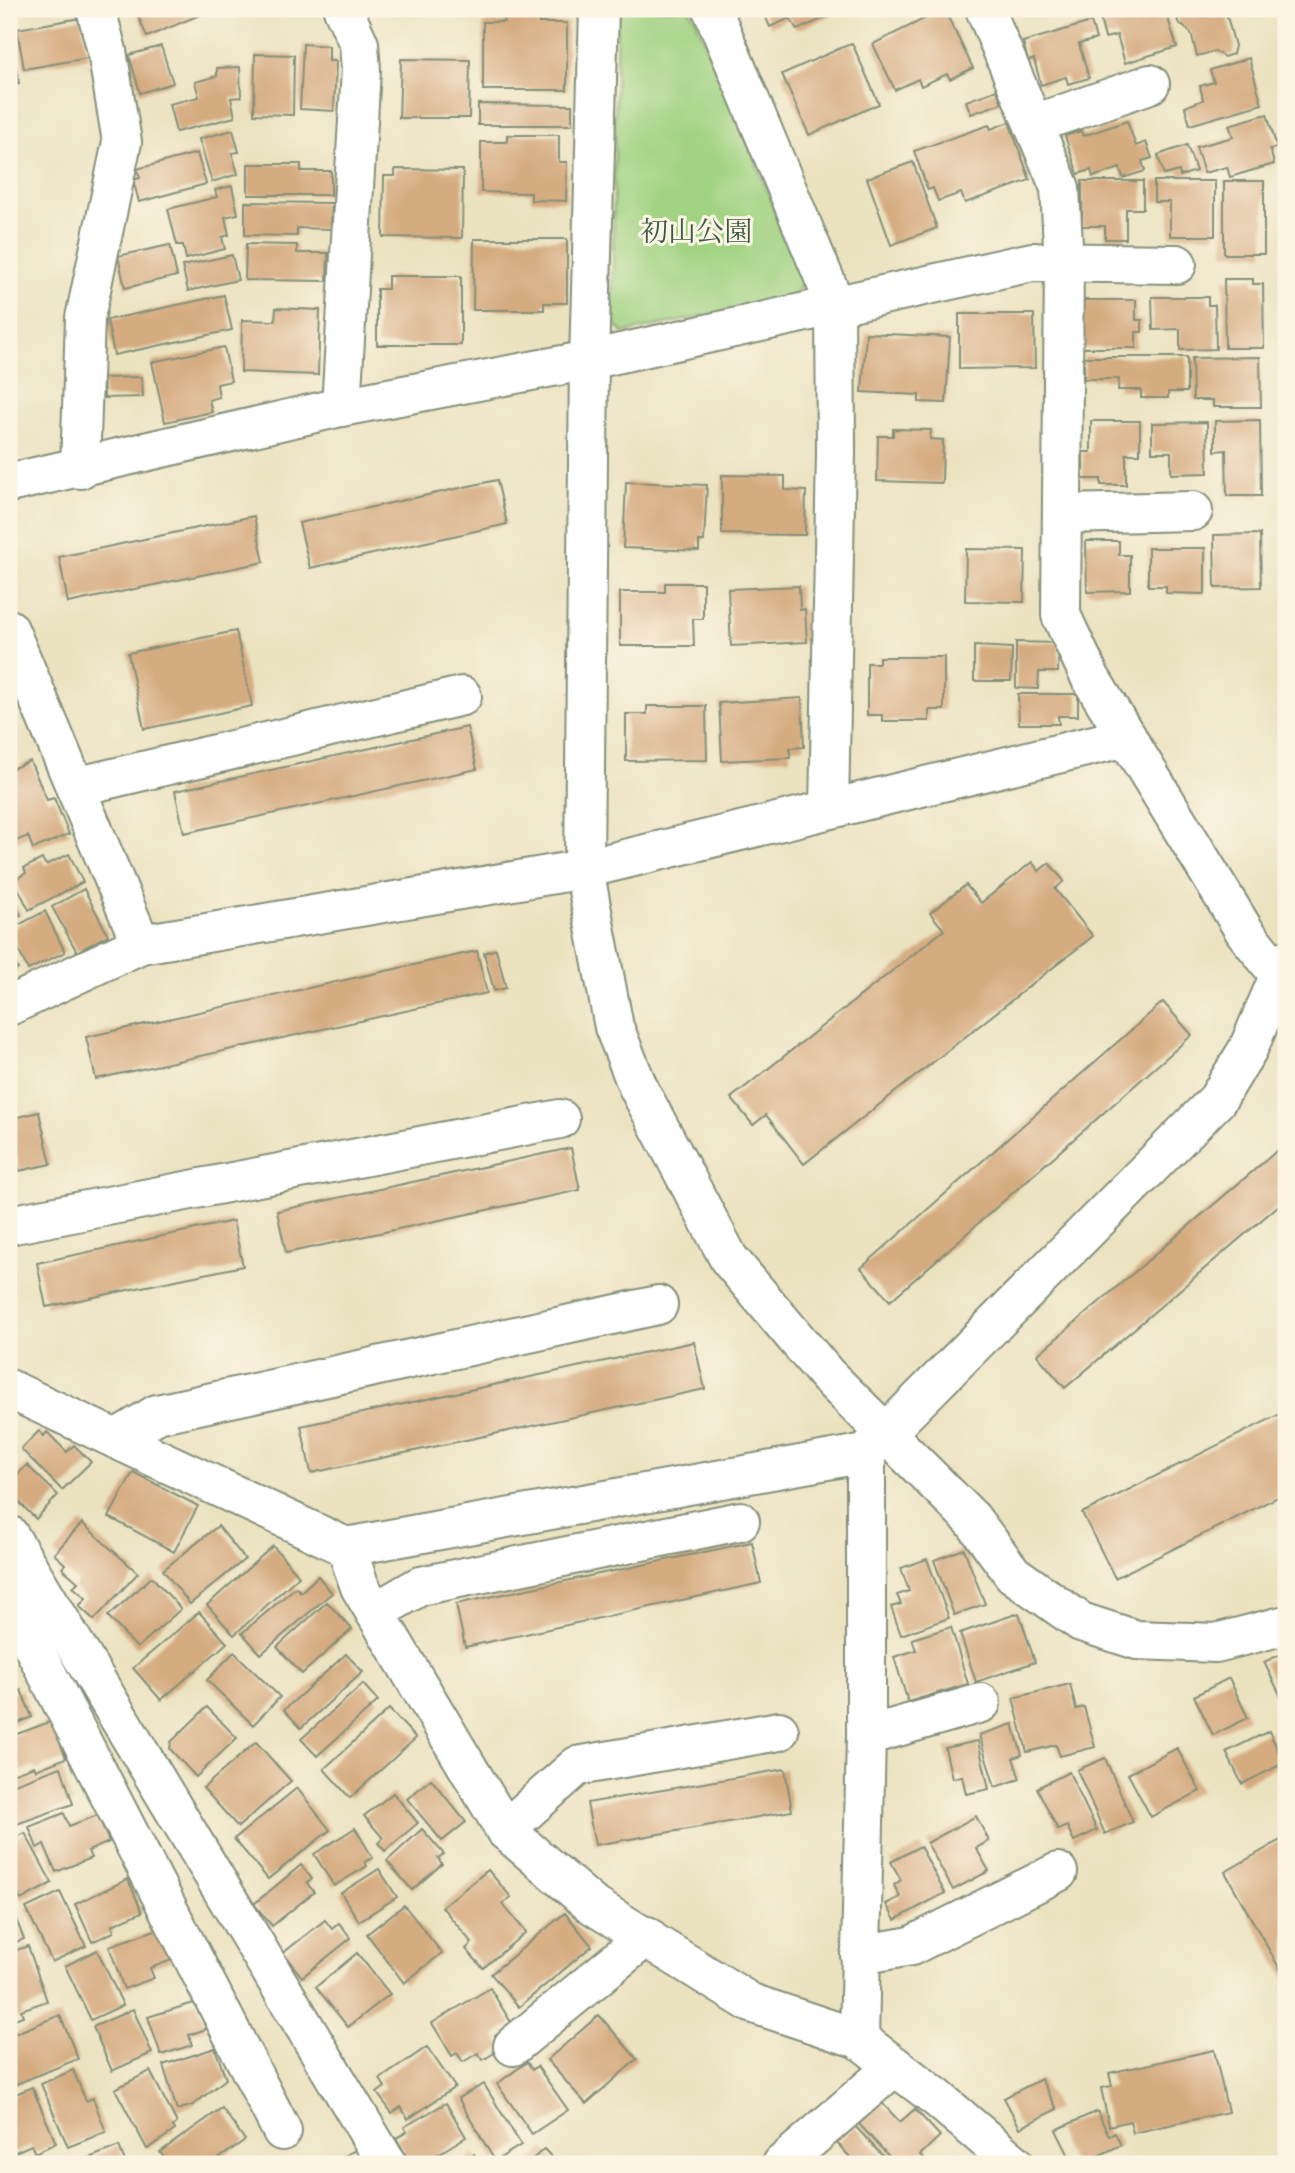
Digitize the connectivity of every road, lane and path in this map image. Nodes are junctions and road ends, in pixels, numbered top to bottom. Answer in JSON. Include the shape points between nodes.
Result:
{"nodes":[{"id":1,"x":96,"y":9,"type":"edge"},
{"id":2,"x":343,"y":9,"type":"edge"},
{"id":3,"x":599,"y":9,"type":"edge"},
{"id":4,"x":712,"y":9,"type":"edge"},
{"id":5,"x":985,"y":9,"type":"edge"},
{"id":6,"x":1150,"y":84,"type":"dead end"},
{"id":7,"x":1034,"y":124,"type":"junction"},
{"id":8,"x":1064,"y":264,"type":"junction"},
{"id":9,"x":1177,"y":264,"type":"dead end"},
{"id":10,"x":835,"y":304,"type":"junction"},
{"id":11,"x":589,"y":360,"type":"junction"},
{"id":12,"x":341,"y":407,"type":"junction"},
{"id":13,"x":80,"y":469,"type":"junction"},
{"id":14,"x":9,"y":483,"type":"edge"},
{"id":15,"x":1193,"y":511,"type":"dead end"},
{"id":16,"x":1064,"y":514,"type":"junction"},
{"id":17,"x":9,"y":629,"type":"edge"},
{"id":18,"x":462,"y":696,"type":"dead end"},
{"id":19,"x":1127,"y":737,"type":"junction"},
{"id":20,"x":75,"y":787,"type":"junction"},
{"id":21,"x":829,"y":809,"type":"junction"},
{"id":22,"x":584,"y":869,"type":"junction"},
{"id":23,"x":141,"y":944,"type":"junction"},
{"id":24,"x":1283,"y":968,"type":"edge"},
{"id":25,"x":9,"y":1006,"type":"edge"},
{"id":26,"x":560,"y":1119,"type":"dead end"},
{"id":27,"x":9,"y":1224,"type":"edge"},
{"id":28,"x":658,"y":1305,"type":"dead end"},
{"id":29,"x":9,"y":1389,"type":"edge"},
{"id":30,"x":116,"y":1439,"type":"junction"},
{"id":31,"x":876,"y":1443,"type":"junction"},
{"id":32,"x":740,"y":1521,"type":"dead end"},
{"id":33,"x":346,"y":1547,"type":"junction"},
{"id":34,"x":18,"y":1550,"type":"edge"},
{"id":35,"x":375,"y":1612,"type":"junction"},
{"id":36,"x":1286,"y":1625,"type":"edge"},
{"id":37,"x":981,"y":1703,"type":"dead end"},
{"id":38,"x":779,"y":1731,"type":"dead end"},
{"id":39,"x":866,"y":1736,"type":"junction"},
{"id":40,"x":505,"y":1830,"type":"junction"},
{"id":41,"x":1058,"y":1872,"type":"dead end"},
{"id":42,"x":647,"y":1936,"type":"junction"},
{"id":43,"x":860,"y":1955,"type":"junction"},
{"id":44,"x":859,"y":2039,"type":"junction"},
{"id":45,"x":513,"y":2046,"type":"dead end"},
{"id":46,"x":895,"y":2066,"type":"junction"},
{"id":47,"x":282,"y":2131,"type":"dead end"},
{"id":48,"x":387,"y":2164,"type":"edge"},
{"id":49,"x":782,"y":2164,"type":"edge"},
{"id":50,"x":1015,"y":2164,"type":"edge"}],
"edges":[{"from":1,"to":13,"type":"street","via":[[122,142],[85,318]]},
{"from":2,"to":12,"type":"street","via":[[359,44],[361,70]]},
{"from":3,"to":11,"type":"street"},
{"from":4,"to":10,"type":"street"},
{"from":5,"to":7,"type":"street"},
{"from":6,"to":7,"type":"street"},
{"from":7,"to":8,"type":"street","via":[[1060,188]]},
{"from":8,"to":9,"type":"street"},
{"from":8,"to":10,"type":"street","via":[[1032,262]]},
{"from":8,"to":16,"type":"street"},
{"from":10,"to":11,"type":"street"},
{"from":10,"to":21,"type":"street"},
{"from":11,"to":12,"type":"street"},
{"from":11,"to":22,"type":"street"},
{"from":12,"to":13,"type":"street"},
{"from":13,"to":14,"type":"street"},
{"from":15,"to":16,"type":"street"},
{"from":16,"to":19,"type":"street","via":[[1061,615],[1090,677]]},
{"from":17,"to":20,"type":"street"},
{"from":18,"to":20,"type":"street"},
{"from":19,"to":21,"type":"street"},
{"from":19,"to":24,"type":"street","via":[[1245,932]]},
{"from":20,"to":23,"type":"street"},
{"from":21,"to":22,"type":"street"},
{"from":22,"to":23,"type":"street"},
{"from":22,"to":31,"type":"street","via":[[614,1027],[638,1087],[729,1259],[827,1376]]},
{"from":23,"to":25,"type":"street"},
{"from":24,"to":31,"type":"street","via":[[1248,1049],[1217,1100]]},
{"from":26,"to":27,"type":"street"},
{"from":28,"to":30,"type":"street","via":[[157,1414]]},
{"from":29,"to":30,"type":"street"},
{"from":30,"to":33,"type":"street"},
{"from":31,"to":33,"type":"street"},
{"from":31,"to":36,"type":"street","via":[[972,1519],[1013,1574],[1081,1622],[1137,1640],[1216,1643]]},
{"from":31,"to":39,"type":"street"},
{"from":32,"to":35,"type":"street","via":[[420,1586]]},
{"from":33,"to":35,"type":"street","via":[[360,1587]]},
{"from":34,"to":47,"type":"street","via":[[21,1623]]},
{"from":34,"to":48,"type":"street"},
{"from":35,"to":40,"type":"street"},
{"from":37,"to":39,"type":"street"},
{"from":38,"to":40,"type":"street","via":[[577,1766]]},
{"from":39,"to":43,"type":"street"},
{"from":40,"to":42,"type":"street","via":[[591,1904]]},
{"from":41,"to":43,"type":"street","via":[[911,1947]]},
{"from":42,"to":44,"type":"street","via":[[751,2003]]},
{"from":42,"to":45,"type":"street"},
{"from":43,"to":44,"type":"street"},
{"from":44,"to":46,"type":"street"},
{"from":46,"to":49,"type":"street"},
{"from":46,"to":50,"type":"street"}]}
